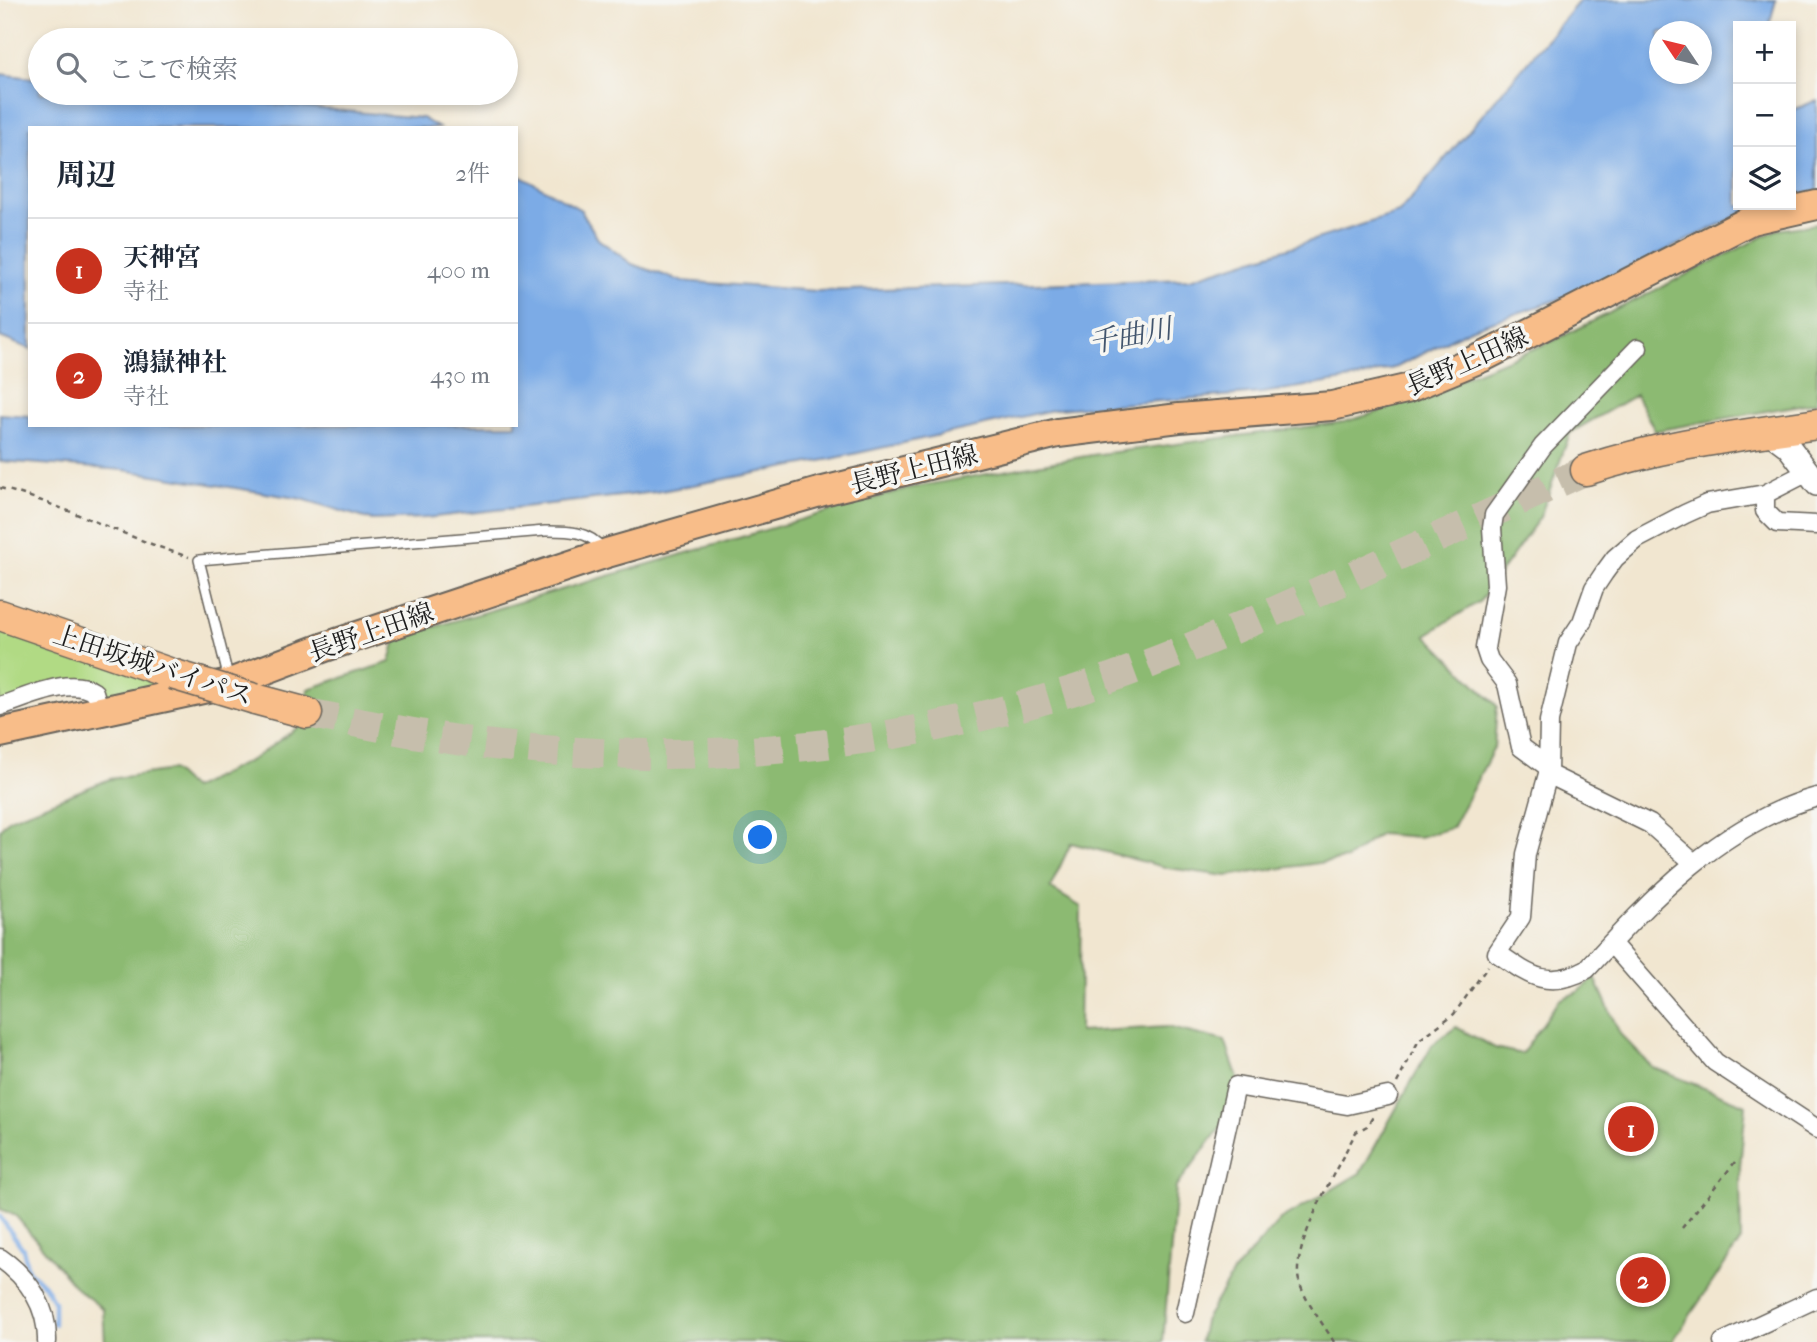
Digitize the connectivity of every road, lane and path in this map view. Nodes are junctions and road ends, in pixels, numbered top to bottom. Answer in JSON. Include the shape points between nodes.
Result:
{"nodes":[{"id":1,"x":1817,"y":205,"type":"edge"},
{"id":2,"x":1638,"y":348,"type":"dead end"},
{"id":3,"x":1817,"y":424,"type":"edge"},
{"id":4,"x":1768,"y":431,"type":"junction"},
{"id":5,"x":1586,"y":470,"type":"tunnel mouth"},
{"id":6,"x":1812,"y":478,"type":"edge"},
{"id":7,"x":0,"y":488,"type":"edge"},
{"id":8,"x":1765,"y":494,"type":"junction"},
{"id":9,"x":1817,"y":525,"type":"edge"},
{"id":10,"x":607,"y":553,"type":"junction"},
{"id":11,"x":199,"y":560,"type":"junction"},
{"id":12,"x":0,"y":615,"type":"edge"},
{"id":13,"x":230,"y":683,"type":"junction"},
{"id":14,"x":0,"y":706,"type":"edge"},
{"id":15,"x":100,"y":712,"type":"junction"},
{"id":16,"x":307,"y":713,"type":"tunnel mouth"},
{"id":17,"x":0,"y":733,"type":"edge"},
{"id":18,"x":1548,"y":771,"type":"junction"},
{"id":19,"x":1817,"y":797,"type":"edge"},
{"id":20,"x":1694,"y":863,"type":"junction"},
{"id":21,"x":1611,"y":943,"type":"junction"},
{"id":22,"x":1497,"y":953,"type":"junction"},
{"id":23,"x":1388,"y":1096,"type":"junction"},
{"id":24,"x":1817,"y":1129,"type":"edge"},
{"id":25,"x":1735,"y":1162,"type":"dead end"},
{"id":26,"x":1682,"y":1228,"type":"dead end"},
{"id":27,"x":0,"y":1258,"type":"edge"},
{"id":28,"x":1817,"y":1298,"type":"edge"},
{"id":29,"x":1185,"y":1314,"type":"dead end"},
{"id":30,"x":47,"y":1342,"type":"edge"},
{"id":31,"x":1334,"y":1342,"type":"edge"},
{"id":32,"x":1723,"y":1342,"type":"edge"}],
"edges":[{"from":1,"to":10,"type":"main road","name":"長野上田線","via":[[1751,220],[1445,376],[1406,389],[1332,406],[1058,433],[823,491]]},
{"from":2,"to":18,"type":"street","via":[[1543,446],[1493,521],[1496,585],[1484,641],[1486,654],[1507,684],[1521,747]]},
{"from":3,"to":4,"type":"highway"},
{"from":3,"to":6,"type":"street","via":[[1801,450]]},
{"from":4,"to":5,"type":"highway","via":[[1688,442]]},
{"from":4,"to":6,"type":"street","via":[[1788,446]]},
{"from":6,"to":8,"type":"street"},
{"from":7,"to":11,"type":"path","via":[[38,498],[155,547]]},
{"from":8,"to":9,"type":"street","via":[[1765,511],[1777,523]]},
{"from":8,"to":18,"type":"street","via":[[1707,504],[1637,539],[1615,558],[1594,588],[1582,622],[1568,643],[1549,721]]},
{"from":10,"to":11,"type":"lane","via":[[594,538],[577,531],[545,531]]},
{"from":10,"to":13,"type":"main road","name":"長野上田線"},
{"from":11,"to":13,"type":"lane"},
{"from":12,"to":16,"type":"highway","name":"上田坂城バイパス","bridge":true,"via":[[172,674]]},
{"from":13,"to":15,"type":"main road","name":"長野上田線"},
{"from":14,"to":15,"type":"street","via":[[72,685],[94,692]]},
{"from":15,"to":17,"type":"main road","name":"長野上田線"},
{"from":18,"to":20,"type":"street","via":[[1650,824]]},
{"from":18,"to":22,"type":"street","via":[[1526,854],[1521,917]]},
{"from":19,"to":20,"type":"street","via":[[1789,804],[1735,831]]},
{"from":20,"to":21,"type":"street"},
{"from":21,"to":22,"type":"street","via":[[1587,970],[1570,979],[1548,982]]},
{"from":21,"to":24,"type":"street","via":[[1715,1062]]},
{"from":22,"to":23,"type":"path","via":[[1454,1014],[1419,1040]]},
{"from":23,"to":29,"type":"street","via":[[1348,1105],[1236,1086]]},
{"from":23,"to":31,"type":"path","via":[[1367,1126],[1356,1132],[1313,1217],[1296,1265],[1300,1283]]},
{"from":25,"to":26,"type":"path"},
{"from":27,"to":30,"type":"street","via":[[39,1300]]},
{"from":28,"to":32,"type":"street"}]}
